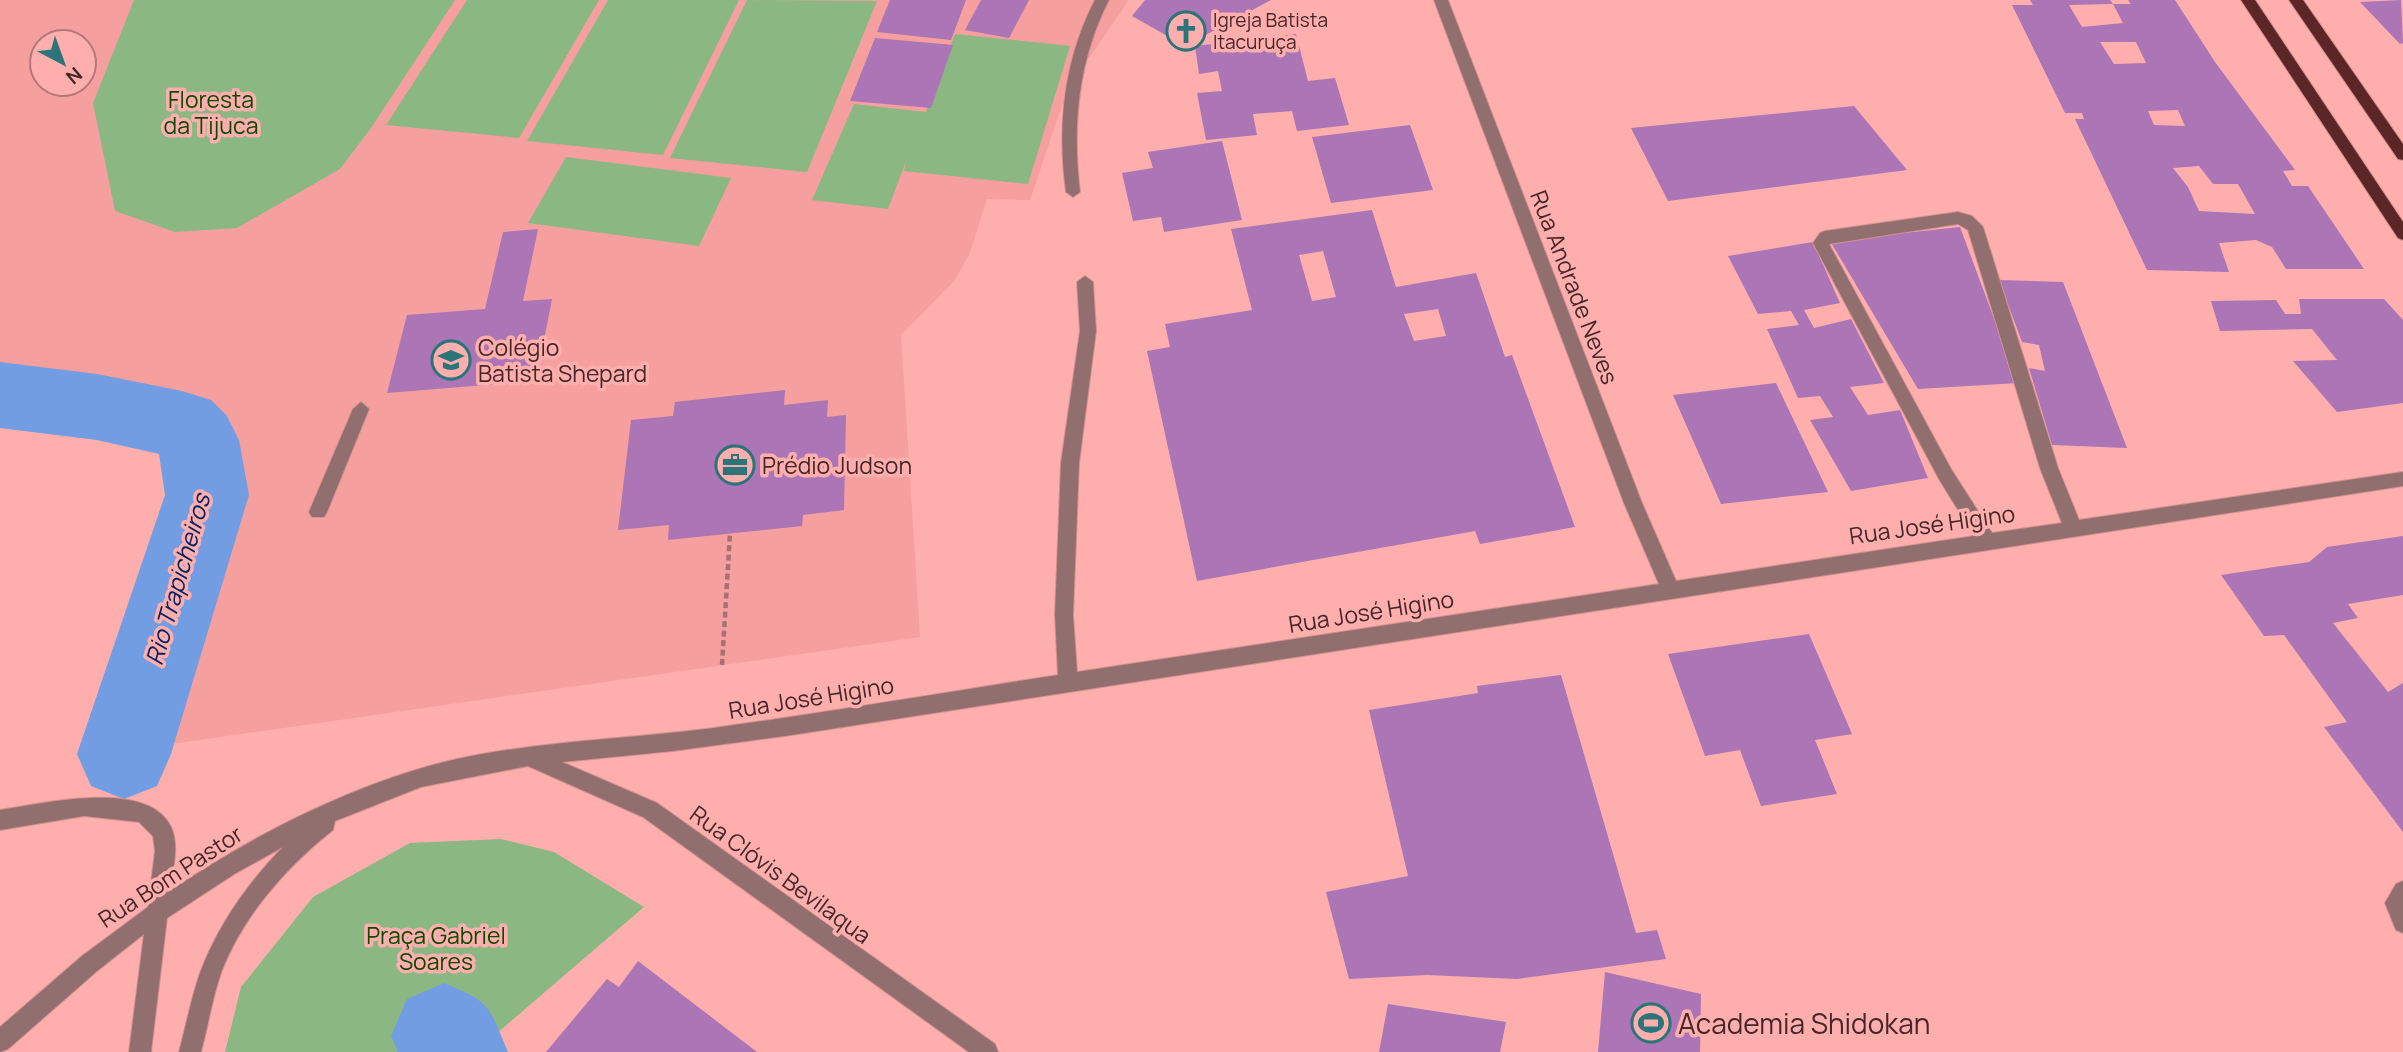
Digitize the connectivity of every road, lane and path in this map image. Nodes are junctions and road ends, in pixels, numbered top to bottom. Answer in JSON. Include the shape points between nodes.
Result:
{"nodes":[{"id":1,"x":1102,"y":0,"type":"edge"},
{"id":2,"x":1441,"y":0,"type":"edge"},
{"id":3,"x":2248,"y":0,"type":"edge"},
{"id":4,"x":2296,"y":0,"type":"edge"},
{"id":5,"x":2403,"y":155,"type":"edge"},
{"id":6,"x":1073,"y":192,"type":"dead end"},
{"id":7,"x":2403,"y":234,"type":"edge"},
{"id":8,"x":1085,"y":282,"type":"dead end"},
{"id":9,"x":361,"y":409,"type":"dead end"},
{"id":10,"x":2403,"y":480,"type":"edge"},
{"id":11,"x":318,"y":512,"type":"dead end"},
{"id":12,"x":2073,"y":528,"type":"junction"},
{"id":13,"x":730,"y":534,"type":"dead end"},
{"id":14,"x":1987,"y":541,"type":"junction"},
{"id":15,"x":1671,"y":588,"type":"junction"},
{"id":16,"x":722,"y":665,"type":"dead end"},
{"id":17,"x":1068,"y":683,"type":"junction"},
{"id":18,"x":533,"y":758,"type":"junction"},
{"id":19,"x":352,"y":805,"type":"junction"},
{"id":20,"x":0,"y":820,"type":"edge"},
{"id":21,"x":2403,"y":891,"type":"edge"},
{"id":22,"x":156,"y":910,"type":"junction"},
{"id":23,"x":2403,"y":923,"type":"edge"},
{"id":24,"x":0,"y":1041,"type":"edge"},
{"id":25,"x":140,"y":1052,"type":"edge"},
{"id":26,"x":190,"y":1052,"type":"edge"},
{"id":27,"x":987,"y":1052,"type":"edge"}],
"edges":[{"from":1,"to":6,"type":"street","via":[[1088,22],[1072,97],[1068,166]]},
{"from":2,"to":15,"type":"street","name":"Rua Andrade Neves","via":[[1633,503]]},
{"from":3,"to":7,"type":"main road"},
{"from":4,"to":5,"type":"main road"},
{"from":8,"to":17,"type":"street","via":[[1088,331],[1070,463],[1064,615]]},
{"from":9,"to":11,"type":"street"},
{"from":10,"to":12,"type":"street","name":"Rua José Higino"},
{"from":12,"to":14,"type":"street","name":"Rua José Higino"},
{"from":12,"to":14,"type":"street","via":[[2049,468],[1975,228],[1958,218],[1825,237],[1822,248],[1945,474]]},
{"from":13,"to":16,"type":"path"},
{"from":14,"to":15,"type":"street","name":"Rua José Higino"},
{"from":15,"to":17,"type":"street","name":"Rua José Higino"},
{"from":17,"to":18,"type":"street","name":"Rua José Higino","via":[[716,737]]},
{"from":18,"to":19,"type":"street","name":"Rua José Higino","via":[[446,771]]},
{"from":18,"to":27,"type":"street","name":"Rua Clóvis Bevilaqua","via":[[650,810]]},
{"from":19,"to":22,"type":"street","name":"Rua Bom Pastor","via":[[265,845]]},
{"from":19,"to":26,"type":"street","via":[[282,862],[249,902],[214,964]]},
{"from":20,"to":22,"type":"street","via":[[83,806],[143,813],[165,838]]},
{"from":21,"to":23,"type":"street","via":[[2395,903]]},
{"from":22,"to":24,"type":"street","name":"Rua Bom Pastor","via":[[68,978]]},
{"from":22,"to":25,"type":"street"}]}
